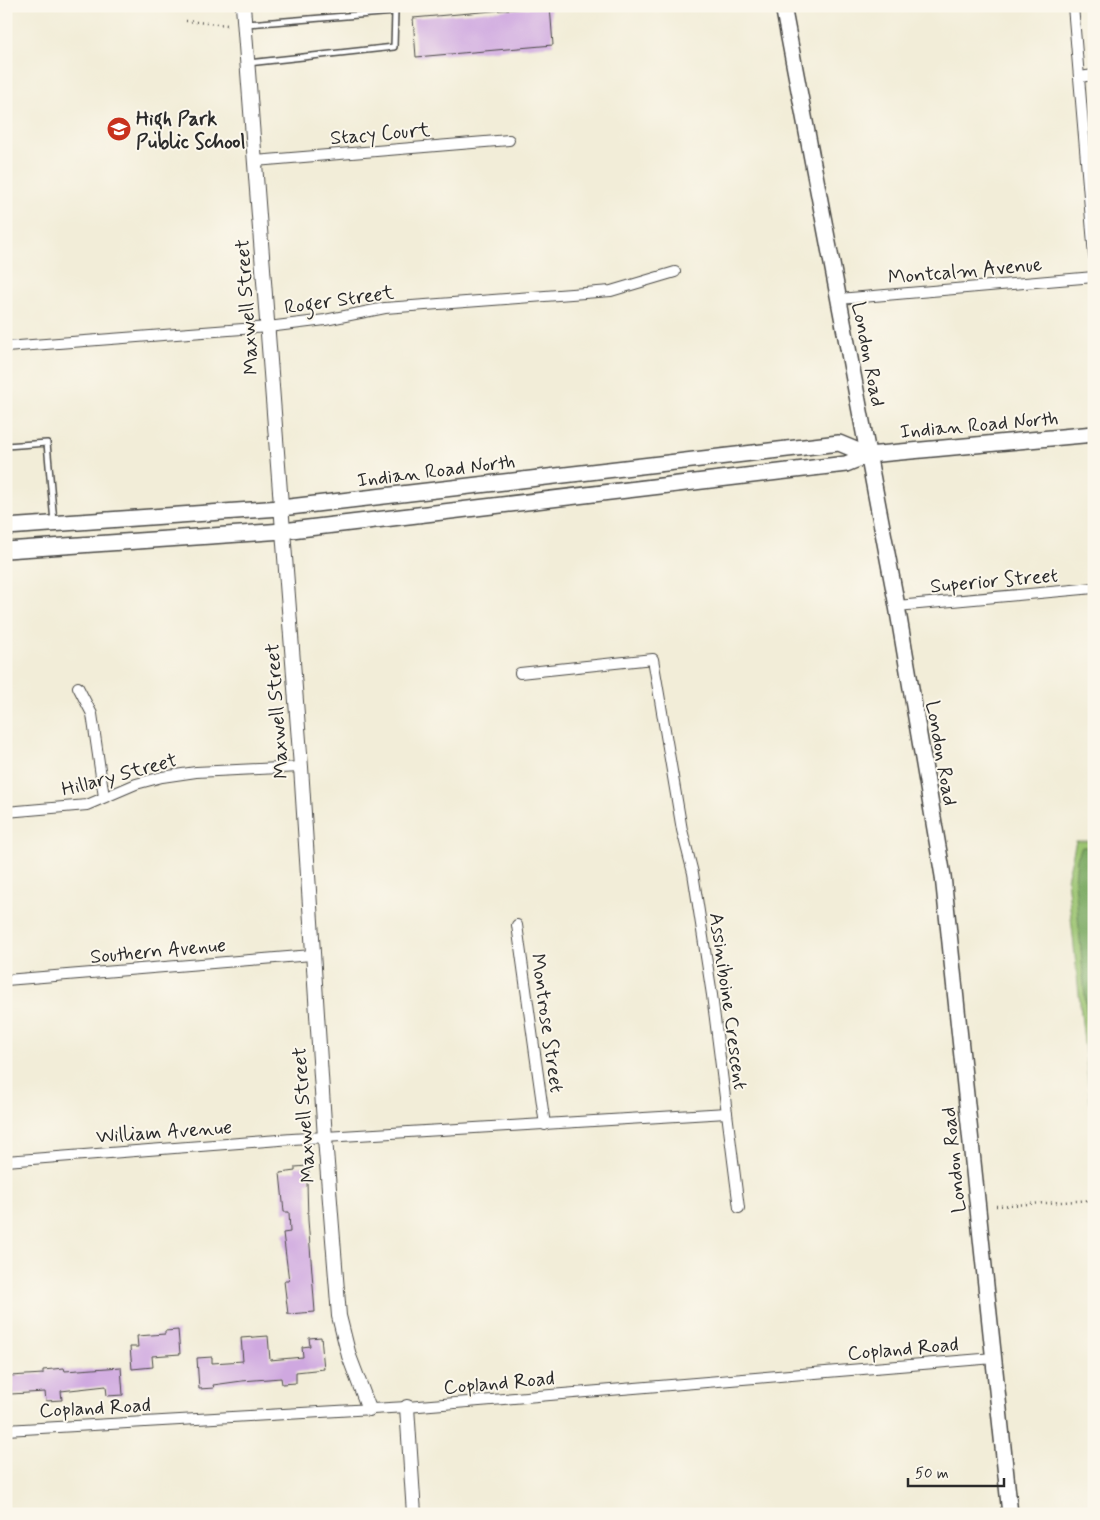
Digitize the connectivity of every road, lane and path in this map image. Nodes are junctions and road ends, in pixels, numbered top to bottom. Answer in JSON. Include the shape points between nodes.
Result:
{"nodes":[{"id":1,"x":243,"y":6,"type":"edge"},
{"id":2,"x":784,"y":6,"type":"edge"},
{"id":3,"x":1073,"y":6,"type":"edge"},
{"id":4,"x":186,"y":21,"type":"dead end"},
{"id":5,"x":245,"y":24,"type":"junction"},
{"id":6,"x":228,"y":25,"type":"dead end"},
{"id":7,"x":248,"y":63,"type":"junction"},
{"id":8,"x":1094,"y":75,"type":"edge"},
{"id":9,"x":1078,"y":77,"type":"junction"},
{"id":10,"x":509,"y":140,"type":"dead end"},
{"id":11,"x":255,"y":161,"type":"junction"},
{"id":12,"x":1094,"y":256,"type":"edge"},
{"id":13,"x":675,"y":272,"type":"dead end"},
{"id":14,"x":1094,"y":276,"type":"edge"},
{"id":15,"x":839,"y":299,"type":"junction"},
{"id":16,"x":268,"y":327,"type":"junction"},
{"id":17,"x":6,"y":347,"type":"edge"},
{"id":18,"x":1094,"y":434,"type":"edge"},
{"id":19,"x":6,"y":446,"type":"edge"},
{"id":20,"x":868,"y":455,"type":"junction"},
{"id":21,"x":281,"y":508,"type":"junction"},
{"id":22,"x":54,"y":524,"type":"junction"},
{"id":23,"x":6,"y":527,"type":"edge"},
{"id":24,"x":283,"y":531,"type":"junction"},
{"id":25,"x":6,"y":550,"type":"edge"},
{"id":26,"x":1094,"y":588,"type":"edge"},
{"id":27,"x":896,"y":606,"type":"junction"},
{"id":28,"x":520,"y":673,"type":"dead end"},
{"id":29,"x":78,"y":687,"type":"dead end"},
{"id":30,"x":301,"y":767,"type":"junction"},
{"id":31,"x":104,"y":797,"type":"junction"},
{"id":32,"x":6,"y":812,"type":"edge"},
{"id":33,"x":517,"y":925,"type":"dead end"},
{"id":34,"x":312,"y":955,"type":"junction"},
{"id":35,"x":6,"y":980,"type":"edge"},
{"id":36,"x":727,"y":1113,"type":"junction"},
{"id":37,"x":545,"y":1125,"type":"junction"},
{"id":38,"x":325,"y":1138,"type":"junction"},
{"id":39,"x":6,"y":1161,"type":"edge"},
{"id":40,"x":1094,"y":1200,"type":"edge"},
{"id":41,"x":996,"y":1206,"type":"dead end"},
{"id":42,"x":739,"y":1208,"type":"dead end"},
{"id":43,"x":994,"y":1358,"type":"junction"},
{"id":44,"x":407,"y":1407,"type":"junction"},
{"id":45,"x":369,"y":1409,"type":"junction"},
{"id":46,"x":6,"y":1430,"type":"edge"},
{"id":47,"x":414,"y":1514,"type":"edge"},
{"id":48,"x":1010,"y":1514,"type":"edge"}],
"edges":[{"from":1,"to":5,"type":"street","name":"Maxwell Street"},
{"from":2,"to":15,"type":"main road","name":"London Road"},
{"from":3,"to":9,"type":"street"},
{"from":4,"to":6,"type":"path"},
{"from":5,"to":7,"type":"street","name":"Maxwell Street"},
{"from":5,"to":7,"type":"lane","via":[[396,12],[394,47]]},
{"from":7,"to":11,"type":"street","name":"Maxwell Street"},
{"from":8,"to":9,"type":"street"},
{"from":9,"to":12,"type":"street"},
{"from":10,"to":11,"type":"street","name":"Stacy Court"},
{"from":11,"to":16,"type":"street","name":"Maxwell Street"},
{"from":13,"to":16,"type":"street","name":"Roger Street","via":[[611,291],[385,308]]},
{"from":14,"to":15,"type":"street","name":"Montcalm Avenue"},
{"from":15,"to":20,"type":"main road","name":"London Road"},
{"from":16,"to":17,"type":"street","name":"Roger Street"},
{"from":16,"to":21,"type":"street","name":"Maxwell Street"},
{"from":18,"to":20,"type":"main road","name":"Indian Road North"},
{"from":19,"to":22,"type":"lane","via":[[47,444]]},
{"from":20,"to":21,"type":"main road","name":"Indian Road North","via":[[839,443]]},
{"from":20,"to":24,"type":"main road","name":"Indian Road North","via":[[846,464]]},
{"from":20,"to":27,"type":"main road","name":"London Road"},
{"from":21,"to":22,"type":"main road","name":"Indian Road North"},
{"from":21,"to":24,"type":"street","name":"Maxwell Street"},
{"from":22,"to":23,"type":"main road","name":"Indian Road North"},
{"from":24,"to":25,"type":"main road","name":"Indian Road North"},
{"from":24,"to":30,"type":"street","name":"Maxwell Street"},
{"from":26,"to":27,"type":"street","name":"Superior Street"},
{"from":27,"to":43,"type":"main road","name":"London Road","via":[[943,876]]},
{"from":28,"to":36,"type":"street","name":"Assiniboine Crescent","via":[[653,659],[682,830],[693,873]]},
{"from":29,"to":31,"type":"street","via":[[92,714]]},
{"from":30,"to":31,"type":"street","name":"Hillary Street","via":[[196,772],[162,777]]},
{"from":30,"to":34,"type":"street","name":"Maxwell Street"},
{"from":31,"to":32,"type":"street","name":"Hillary Street","via":[[78,807]]},
{"from":33,"to":37,"type":"street","name":"Montrose Street"},
{"from":34,"to":35,"type":"street","name":"Southern Avenue"},
{"from":34,"to":38,"type":"street","name":"Maxwell Street"},
{"from":36,"to":37,"type":"street","name":"Assiniboine Crescent"},
{"from":36,"to":42,"type":"street"},
{"from":37,"to":38,"type":"street","name":"Assiniboine Crescent"},
{"from":38,"to":39,"type":"street","name":"William Avenue"},
{"from":38,"to":45,"type":"street","name":"Maxwell Street","via":[[339,1316],[349,1356]]},
{"from":40,"to":41,"type":"path"},
{"from":43,"to":44,"type":"street","name":"Copland Road"},
{"from":43,"to":48,"type":"main road","name":"London Road"},
{"from":44,"to":45,"type":"street","name":"Copland Road"},
{"from":44,"to":47,"type":"street"},
{"from":45,"to":46,"type":"street","name":"Copland Road"}]}
